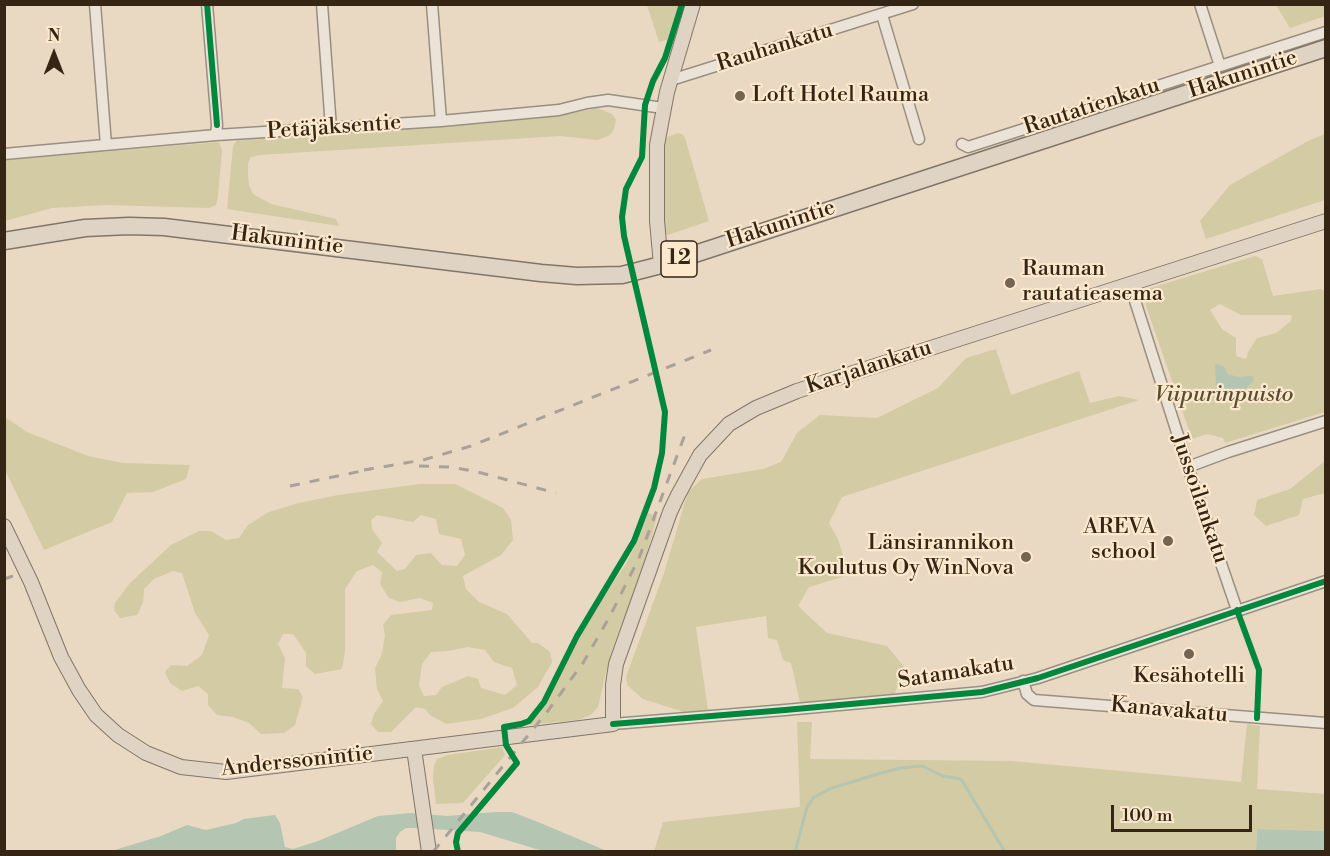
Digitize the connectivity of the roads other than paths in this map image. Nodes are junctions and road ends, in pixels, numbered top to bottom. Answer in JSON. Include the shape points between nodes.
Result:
{"nodes":[{"id":1,"x":95,"y":4,"type":"edge"},
{"id":2,"x":207,"y":4,"type":"edge"},
{"id":3,"x":322,"y":4,"type":"edge"},
{"id":4,"x":432,"y":4,"type":"edge"},
{"id":5,"x":693,"y":4,"type":"edge"},
{"id":6,"x":913,"y":4,"type":"edge"},
{"id":7,"x":1200,"y":4,"type":"edge"},
{"id":8,"x":882,"y":15,"type":"junction"},
{"id":9,"x":1326,"y":32,"type":"edge"},
{"id":10,"x":1326,"y":48,"type":"edge"},
{"id":11,"x":1220,"y":66,"type":"junction"},
{"id":12,"x":671,"y":80,"type":"junction"},
{"id":13,"x":663,"y":108,"type":"junction"},
{"id":14,"x":441,"y":121,"type":"junction"},
{"id":15,"x":331,"y":128,"type":"junction"},
{"id":16,"x":216,"y":135,"type":"junction"},
{"id":17,"x":920,"y":139,"type":"dead end"},
{"id":18,"x":962,"y":144,"type":"dead end"},
{"id":19,"x":106,"y":145,"type":"junction"},
{"id":20,"x":4,"y":154,"type":"edge"},
{"id":21,"x":1326,"y":221,"type":"edge"},
{"id":22,"x":4,"y":242,"type":"edge"},
{"id":23,"x":661,"y":265,"type":"junction"},
{"id":24,"x":1130,"y":285,"type":"junction"},
{"id":25,"x":1326,"y":422,"type":"edge"},
{"id":26,"x":1188,"y":467,"type":"junction"},
{"id":27,"x":4,"y":526,"type":"edge"},
{"id":28,"x":1326,"y":581,"type":"edge"},
{"id":29,"x":1237,"y":610,"type":"junction"},
{"id":30,"x":1023,"y":681,"type":"junction"},
{"id":31,"x":1326,"y":723,"type":"edge"},
{"id":32,"x":614,"y":724,"type":"junction"},
{"id":33,"x":414,"y":749,"type":"junction"},
{"id":34,"x":429,"y":852,"type":"edge"}],
"edges":[{"from":1,"to":19,"type":"street"},
{"from":2,"to":16,"type":"street"},
{"from":3,"to":15,"type":"street"},
{"from":4,"to":14,"type":"street"},
{"from":5,"to":12,"type":"main road"},
{"from":6,"to":8,"type":"street","name":"Rauhankatu"},
{"from":7,"to":11,"type":"street"},
{"from":8,"to":12,"type":"street","name":"Rauhankatu"},
{"from":8,"to":17,"type":"street"},
{"from":9,"to":11,"type":"street","name":"Rautatienkatu"},
{"from":10,"to":23,"type":"highway","name":"Hakunintie","number":"12"},
{"from":11,"to":18,"type":"street","name":"Rautatienkatu","via":[[968,147]]},
{"from":12,"to":13,"type":"main road"},
{"from":13,"to":14,"type":"street","name":"Petäjäksentie","via":[[608,100],[559,110]]},
{"from":13,"to":23,"type":"main road","via":[[656,174]]},
{"from":14,"to":15,"type":"street","name":"Petäjäksentie"},
{"from":15,"to":16,"type":"street","name":"Petäjäksentie"},
{"from":16,"to":19,"type":"street","name":"Petäjäksentie"},
{"from":19,"to":20,"type":"street","name":"Petäjäksentie"},
{"from":21,"to":24,"type":"main road","name":"Karjalankatu"},
{"from":22,"to":23,"type":"highway","name":"Hakunintie","number":"12","via":[[85,228],[150,227],[577,276],[622,274]]},
{"from":24,"to":26,"type":"street","name":"Jussoilankatu"},
{"from":24,"to":32,"type":"main road","name":"Karjalankatu","via":[[797,391],[729,424],[700,455],[670,512],[616,664]]},
{"from":25,"to":26,"type":"street"},
{"from":26,"to":29,"type":"street","name":"Jussoilankatu"},
{"from":27,"to":33,"type":"main road","name":"Anderssonintie","via":[[79,690],[96,715],[146,753],[181,767],[226,772]]},
{"from":28,"to":29,"type":"street","name":"Satamakatu"},
{"from":29,"to":30,"type":"street","name":"Satamakatu"},
{"from":30,"to":31,"type":"street","name":"Kanavakatu","via":[[1027,694],[1034,700]]},
{"from":30,"to":32,"type":"street","name":"Satamakatu","via":[[982,692]]},
{"from":32,"to":33,"type":"main road","name":"Anderssonintie"},
{"from":33,"to":34,"type":"main road"}]}
